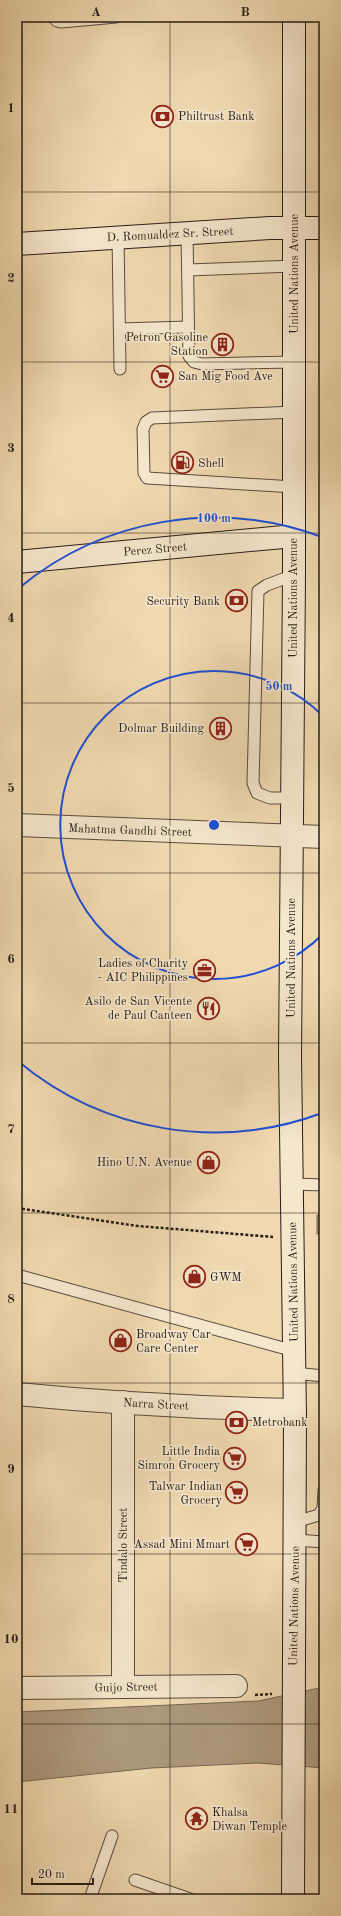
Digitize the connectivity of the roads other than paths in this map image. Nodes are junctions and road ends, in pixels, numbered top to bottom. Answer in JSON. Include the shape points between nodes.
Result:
{"nodes":[{"id":1,"x":53,"y":17,"type":"edge"},
{"id":2,"x":116,"y":17,"type":"edge"},
{"id":3,"x":294,"y":17,"type":"edge"},
{"id":4,"x":294,"y":227,"type":"junction"},
{"id":5,"x":324,"y":228,"type":"edge"},
{"id":6,"x":187,"y":233,"type":"junction"},
{"id":7,"x":118,"y":236,"type":"junction"},
{"id":8,"x":17,"y":244,"type":"edge"},
{"id":9,"x":294,"y":266,"type":"junction"},
{"id":10,"x":188,"y":270,"type":"junction"},
{"id":11,"x":188,"y":327,"type":"junction"},
{"id":12,"x":120,"y":329,"type":"junction"},
{"id":13,"x":294,"y":362,"type":"junction"},
{"id":14,"x":120,"y":369,"type":"dead end"},
{"id":15,"x":294,"y":412,"type":"junction"},
{"id":16,"x":294,"y":486,"type":"junction"},
{"id":17,"x":294,"y":536,"type":"junction"},
{"id":18,"x":17,"y":562,"type":"edge"},
{"id":19,"x":294,"y":575,"type":"junction"},
{"id":20,"x":292,"y":798,"type":"junction"},
{"id":21,"x":17,"y":825,"type":"edge"},
{"id":22,"x":292,"y":836,"type":"junction"},
{"id":23,"x":324,"y":837,"type":"edge"},
{"id":24,"x":291,"y":1184,"type":"junction"},
{"id":25,"x":324,"y":1185,"type":"edge"},
{"id":26,"x":17,"y":1275,"type":"edge"},
{"id":27,"x":294,"y":1351,"type":"junction"},
{"id":28,"x":294,"y":1372,"type":"junction"},
{"id":29,"x":324,"y":1376,"type":"edge"},
{"id":30,"x":17,"y":1394,"type":"edge"},
{"id":31,"x":123,"y":1402,"type":"junction"},
{"id":32,"x":295,"y":1410,"type":"junction"},
{"id":33,"x":324,"y":1490,"type":"edge"},
{"id":34,"x":295,"y":1531,"type":"junction"},
{"id":35,"x":324,"y":1542,"type":"edge"},
{"id":36,"x":236,"y":1686,"type":"dead end"},
{"id":37,"x":123,"y":1687,"type":"junction"},
{"id":38,"x":17,"y":1688,"type":"edge"},
{"id":39,"x":112,"y":1836,"type":"dead end"},
{"id":40,"x":134,"y":1880,"type":"dead end"},
{"id":41,"x":93,"y":1898,"type":"edge"},
{"id":42,"x":190,"y":1899,"type":"edge"},
{"id":43,"x":293,"y":1899,"type":"edge"}],
"edges":[{"from":1,"to":2,"type":"lane","via":[[61,22]]},
{"from":3,"to":4,"type":"main road","name":"United Nations Avenue"},
{"from":4,"to":5,"type":"main road","name":"D. Romualdez Sr. Street"},
{"from":4,"to":6,"type":"main road","name":"D. Romualdez Sr. Street"},
{"from":4,"to":9,"type":"main road","name":"United Nations Avenue"},
{"from":6,"to":7,"type":"main road","name":"D. Romualdez Sr. Street"},
{"from":6,"to":10,"type":"lane"},
{"from":7,"to":8,"type":"main road","name":"D. Romualdez Sr. Street"},
{"from":7,"to":12,"type":"lane"},
{"from":9,"to":10,"type":"lane"},
{"from":9,"to":13,"type":"main road","name":"United Nations Avenue"},
{"from":10,"to":11,"type":"lane"},
{"from":11,"to":12,"type":"lane"},
{"from":11,"to":13,"type":"lane","via":[[190,356],[194,362]]},
{"from":12,"to":14,"type":"lane"},
{"from":13,"to":15,"type":"main road","name":"United Nations Avenue"},
{"from":15,"to":16,"type":"main road","name":"United Nations Avenue"},
{"from":15,"to":16,"type":"lane","via":[[152,418],[146,422],[143,429],[144,474],[147,478]]},
{"from":16,"to":17,"type":"main road","name":"United Nations Avenue"},
{"from":17,"to":18,"type":"main road","name":"Perez Street"},
{"from":17,"to":19,"type":"main road","name":"United Nations Avenue"},
{"from":19,"to":20,"type":"main road","name":"United Nations Avenue"},
{"from":19,"to":20,"type":"lane","via":[[258,591],[253,783],[257,793],[270,798]]},
{"from":20,"to":22,"type":"main road","name":"United Nations Avenue"},
{"from":21,"to":22,"type":"main road","name":"Mahatma Gandhi Street"},
{"from":22,"to":23,"type":"main road","name":"Mahatma Gandhi Street"},
{"from":22,"to":24,"type":"main road","name":"United Nations Avenue"},
{"from":24,"to":25,"type":"lane"},
{"from":24,"to":27,"type":"main road","name":"United Nations Avenue"},
{"from":26,"to":27,"type":"lane"},
{"from":27,"to":28,"type":"main road","name":"United Nations Avenue"},
{"from":28,"to":29,"type":"lane"},
{"from":28,"to":32,"type":"main road","name":"United Nations Avenue"},
{"from":30,"to":31,"type":"main road","name":"Narra Street"},
{"from":31,"to":32,"type":"main road","name":"Narra Street"},
{"from":31,"to":37,"type":"main road","name":"Tindalo Street"},
{"from":32,"to":34,"type":"main road","name":"United Nations Avenue"},
{"from":33,"to":34,"type":"lane","via":[[323,1508],[319,1515]]},
{"from":34,"to":35,"type":"lane"},
{"from":34,"to":43,"type":"main road","name":"United Nations Avenue"},
{"from":36,"to":37,"type":"main road","name":"Guijo Street"},
{"from":37,"to":38,"type":"main road","name":"Guijo Street"},
{"from":39,"to":41,"type":"lane"},
{"from":40,"to":42,"type":"lane"}]}
